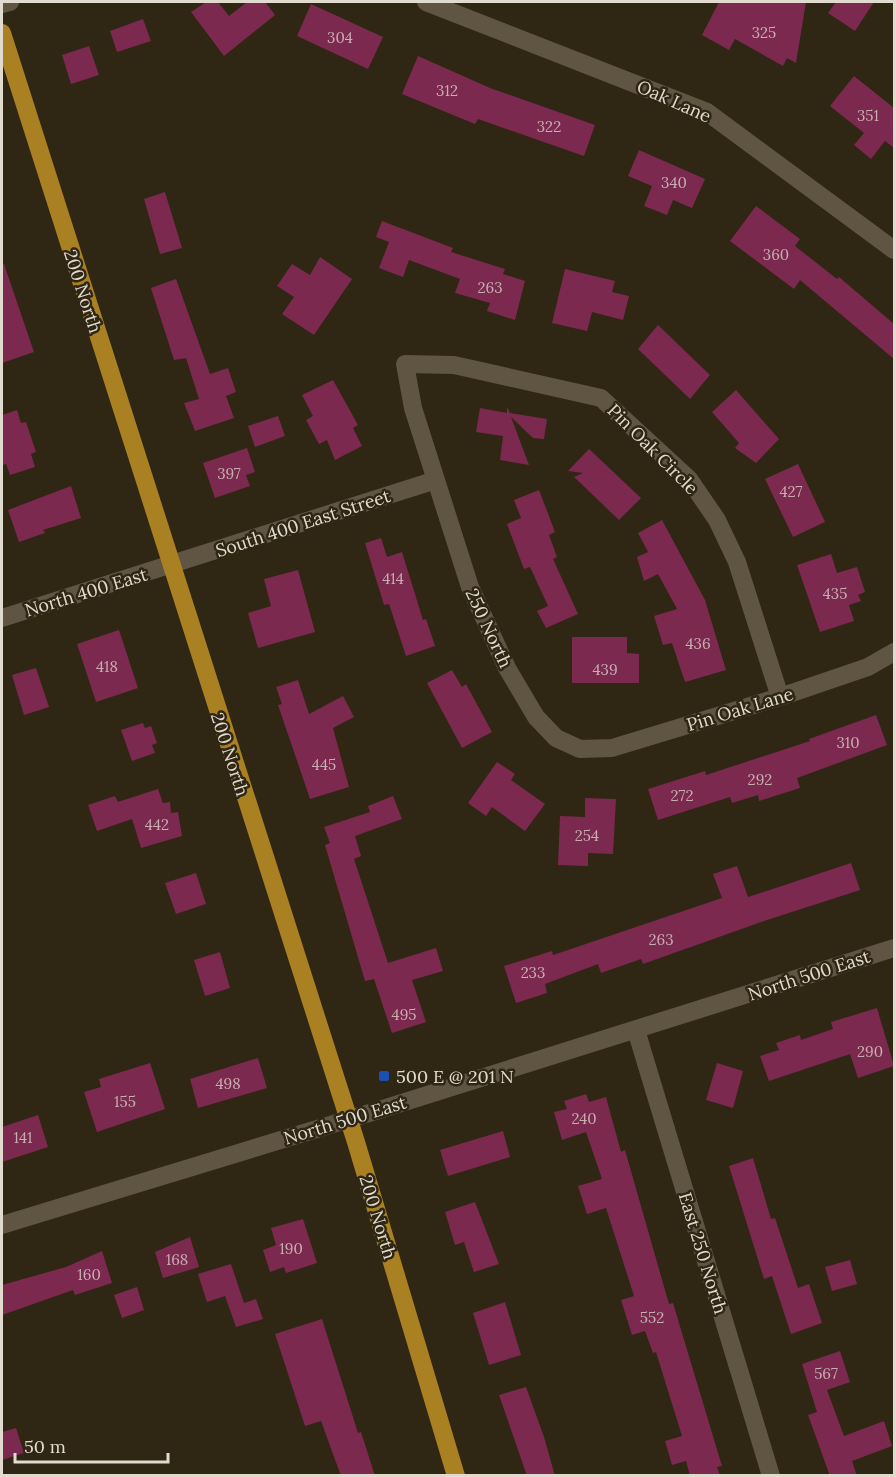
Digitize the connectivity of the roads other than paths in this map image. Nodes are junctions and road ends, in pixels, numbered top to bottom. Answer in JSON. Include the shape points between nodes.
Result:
{"nodes":[{"id":1,"x":10,"y":2,"type":"edge"},
{"id":2,"x":426,"y":2,"type":"edge"},
{"id":3,"x":2,"y":4,"type":"edge"},
{"id":4,"x":2,"y":33,"type":"edge"},
{"id":5,"x":894,"y":250,"type":"edge"},
{"id":6,"x":436,"y":480,"type":"junction"},
{"id":7,"x":170,"y":566,"type":"junction"},
{"id":8,"x":2,"y":618,"type":"edge"},
{"id":9,"x":894,"y":652,"type":"edge"},
{"id":10,"x":780,"y":697,"type":"junction"},
{"id":11,"x":580,"y":749,"type":"joint"},
{"id":12,"x":894,"y":948,"type":"edge"},
{"id":13,"x":636,"y":1030,"type":"junction"},
{"id":14,"x":348,"y":1119,"type":"junction"},
{"id":15,"x":2,"y":1225,"type":"edge"},
{"id":16,"x":456,"y":1476,"type":"edge"},
{"id":17,"x":771,"y":1476,"type":"edge"}],
"edges":[{"from":1,"to":3,"type":"street"},
{"from":2,"to":5,"type":"street","name":"Oak Lane","via":[[707,112]]},
{"from":4,"to":7,"type":"main road","name":"200 North"},
{"from":6,"to":7,"type":"street","name":"South 400 East Street"},
{"from":6,"to":10,"type":"street","name":"Pin Oak Circle","via":[[413,408],[405,364],[454,365],[601,398],[689,480],[717,520],[737,562]]},
{"from":6,"to":11,"type":"street","name":"250 North","via":[[470,587],[507,668],[536,717],[556,738]]},
{"from":7,"to":8,"type":"street","name":"North 400 East"},
{"from":7,"to":14,"type":"main road","name":"200 North"},
{"from":9,"to":10,"type":"street","name":"Pin Oak Lane","via":[[868,667]]},
{"from":10,"to":11,"type":"street","name":"Pin Oak Lane","via":[[612,748]]},
{"from":12,"to":13,"type":"street","name":"North 500 East"},
{"from":13,"to":14,"type":"street","name":"North 500 East"},
{"from":13,"to":17,"type":"street","name":"East 250 North"},
{"from":14,"to":15,"type":"street","name":"North 500 East"},
{"from":14,"to":16,"type":"main road","name":"200 North"}]}
